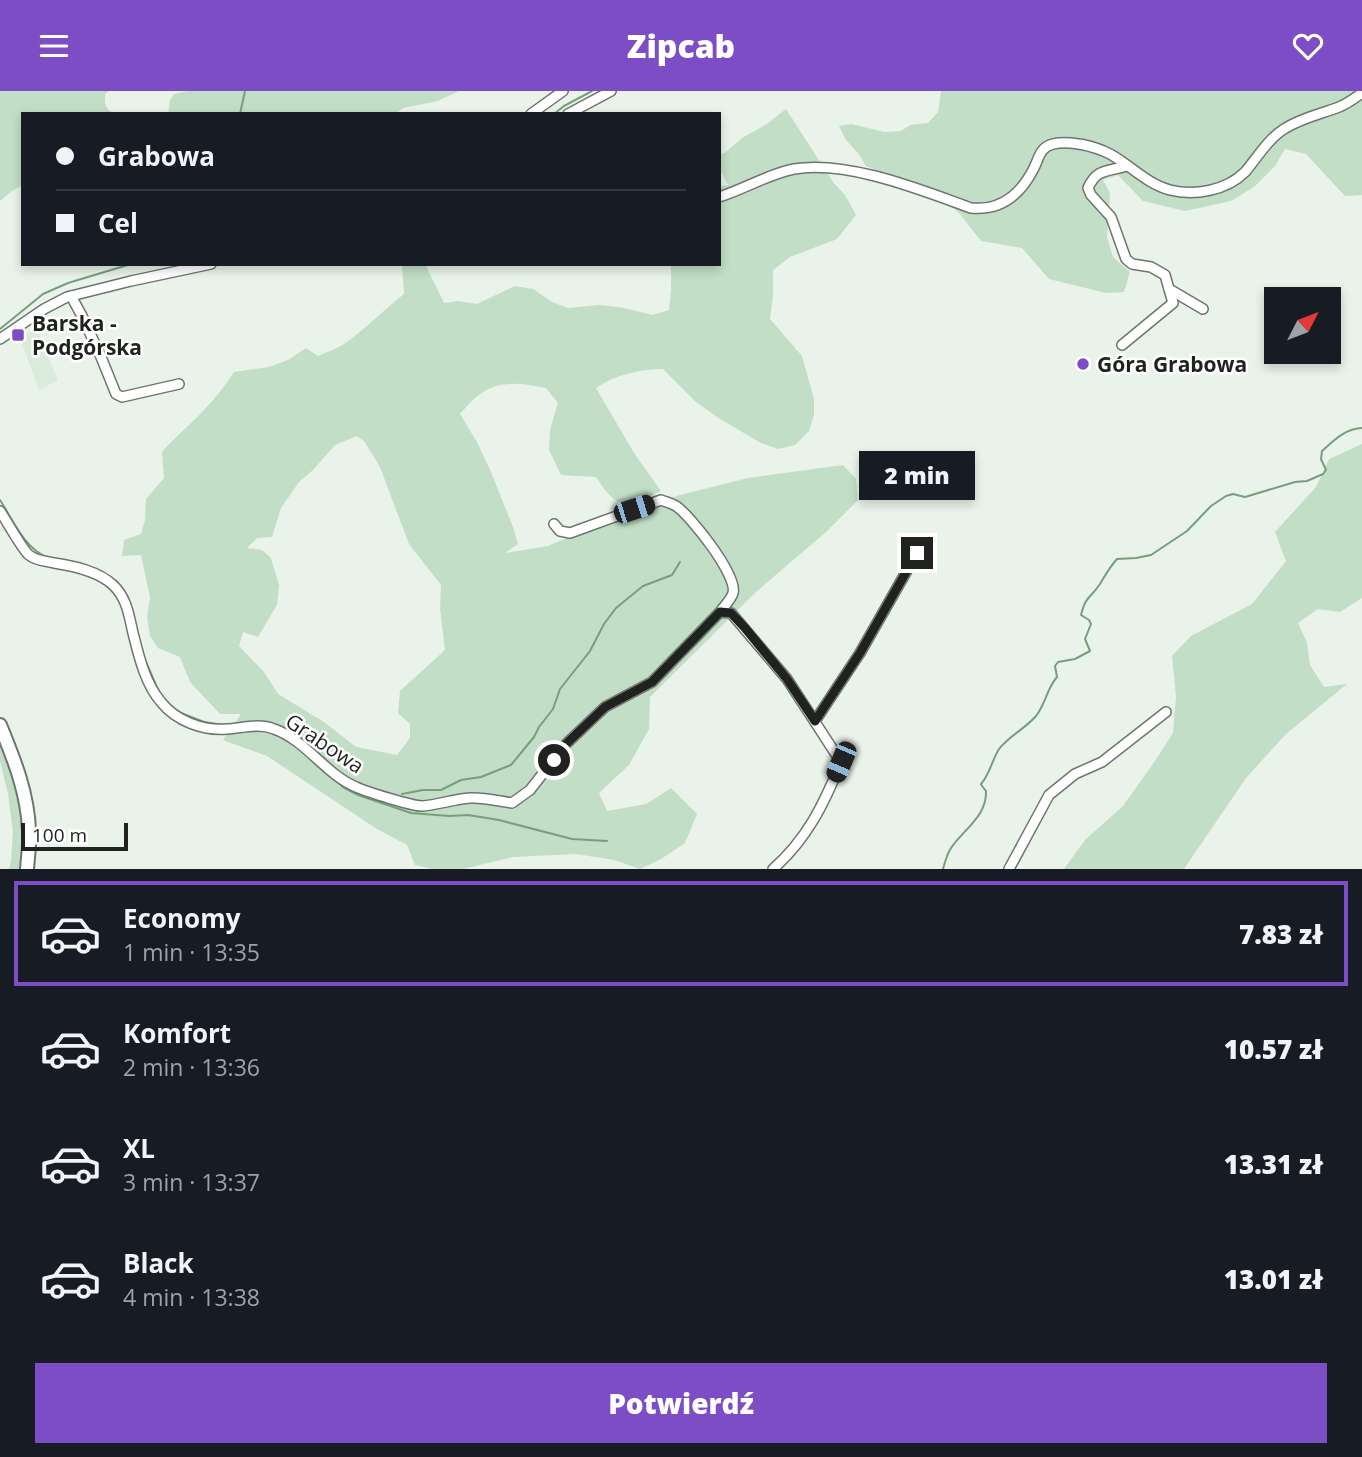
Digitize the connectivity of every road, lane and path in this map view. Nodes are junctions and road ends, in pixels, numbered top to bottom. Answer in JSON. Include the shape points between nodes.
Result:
{"nodes":[{"id":1,"x":563,"y":91,"type":"edge"},
{"id":2,"x":611,"y":91,"type":"edge"},
{"id":3,"x":1362,"y":93,"type":"edge"},
{"id":4,"x":534,"y":112,"type":"edge"},
{"id":5,"x":572,"y":112,"type":"edge"},
{"id":6,"x":1126,"y":166,"type":"junction"},
{"id":7,"x":721,"y":196,"type":"edge"},
{"id":8,"x":202,"y":266,"type":"edge"},
{"id":9,"x":1169,"y":289,"type":"junction"},
{"id":10,"x":71,"y":296,"type":"junction"},
{"id":11,"x":1203,"y":309,"type":"dead end"},
{"id":12,"x":0,"y":339,"type":"edge"},
{"id":13,"x":1122,"y":345,"type":"dead end"},
{"id":14,"x":179,"y":384,"type":"dead end"},
{"id":15,"x":0,"y":511,"type":"edge"},
{"id":16,"x":554,"y":524,"type":"dead end"},
{"id":17,"x":917,"y":553,"type":"dead end"},
{"id":18,"x":720,"y":612,"type":"junction"},
{"id":19,"x":1166,"y":712,"type":"dead end"},
{"id":20,"x":815,"y":721,"type":"junction"},
{"id":21,"x":0,"y":725,"type":"edge"},
{"id":22,"x":27,"y":869,"type":"edge"},
{"id":23,"x":773,"y":869,"type":"edge"},
{"id":24,"x":1009,"y":869,"type":"edge"}],
"edges":[{"from":1,"to":4,"type":"street"},
{"from":2,"to":5,"type":"street"},
{"from":3,"to":6,"type":"street","via":[[1283,129],[1242,175],[1205,192],[1167,190]]},
{"from":6,"to":7,"type":"street","via":[[1094,148],[1055,143],[1041,152],[1009,199],[982,209],[887,179],[816,167],[775,174]]},
{"from":6,"to":9,"type":"street","via":[[1102,171],[1088,188],[1111,217],[1126,259],[1165,275]]},
{"from":8,"to":10,"type":"street"},
{"from":9,"to":11,"type":"street"},
{"from":9,"to":13,"type":"street","via":[[1173,303]]},
{"from":10,"to":12,"type":"street"},
{"from":10,"to":14,"type":"street","via":[[116,394],[122,397]]},
{"from":15,"to":18,"type":"street","name":"Grabowa","via":[[28,554],[92,572],[120,592],[148,682],[177,717],[209,728],[272,728],[285,733],[344,781],[420,806],[472,797],[512,803],[530,790],[565,745],[605,707],[652,682]]},
{"from":16,"to":18,"type":"street","via":[[570,533],[660,501],[677,506],[699,528],[729,574],[733,591]]},
{"from":17,"to":20,"type":"street"},
{"from":18,"to":20,"type":"street","via":[[731,613],[745,628]]},
{"from":19,"to":24,"type":"street","via":[[1102,762],[1049,795]]},
{"from":20,"to":23,"type":"street","via":[[841,762],[817,817],[792,853]]},
{"from":21,"to":22,"type":"main road","via":[[28,810]]}]}
